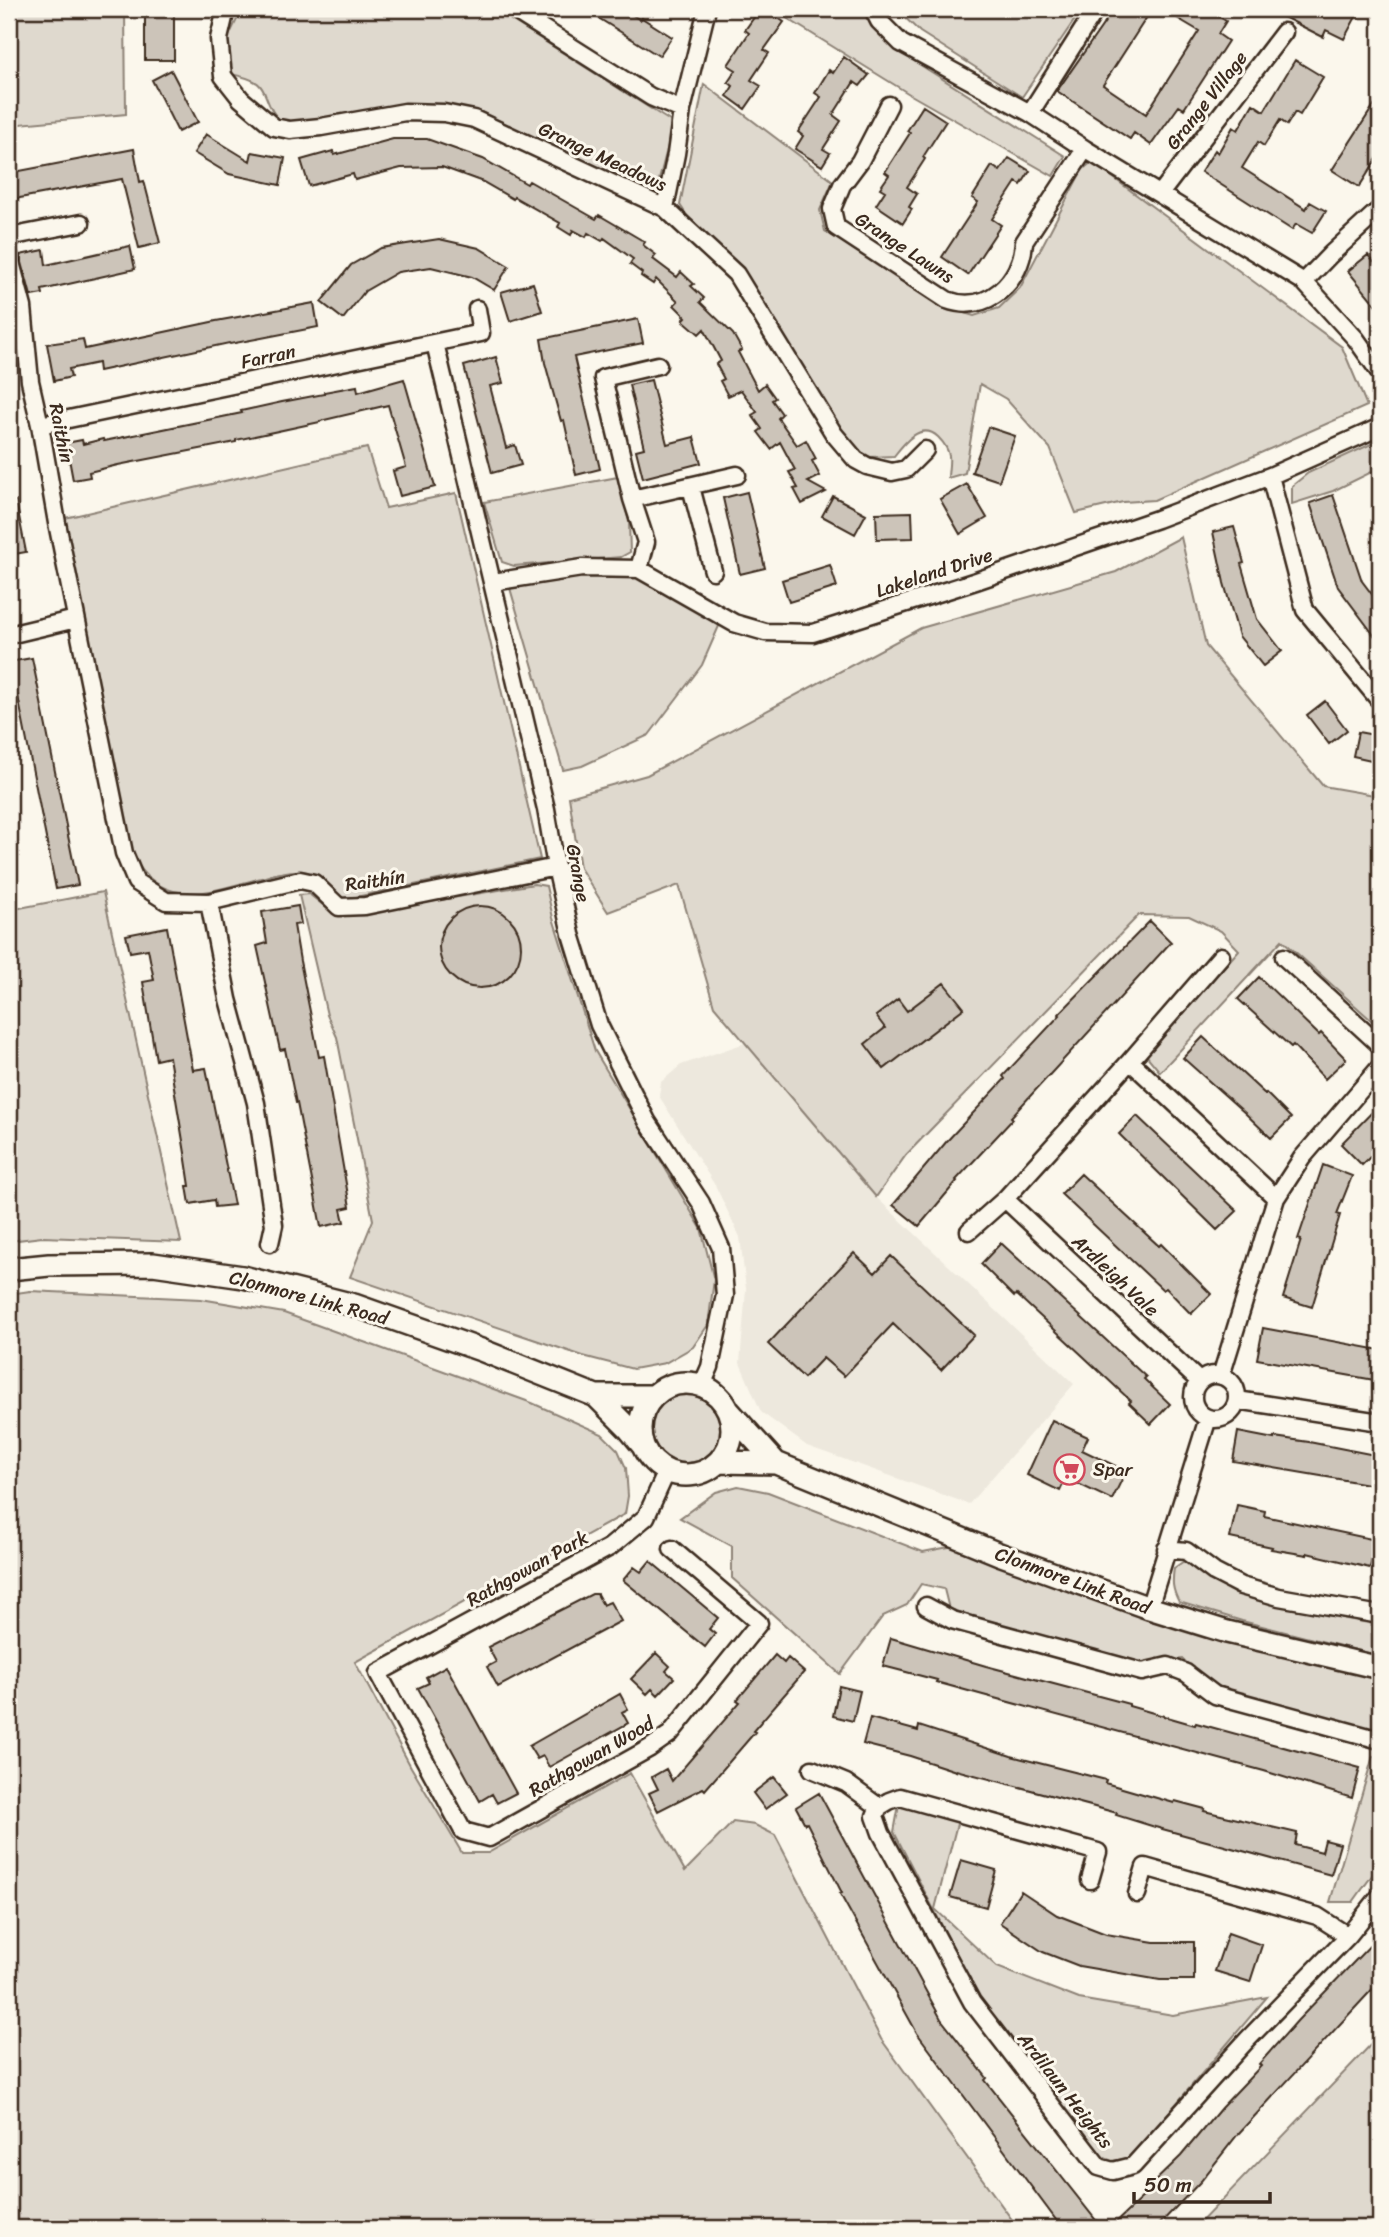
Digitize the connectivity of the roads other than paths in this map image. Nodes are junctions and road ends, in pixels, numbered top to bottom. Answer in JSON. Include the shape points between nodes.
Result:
{"nodes":[{"id":1,"x":226,"y":9,"type":"edge"},
{"id":2,"x":512,"y":9,"type":"edge"},
{"id":3,"x":707,"y":9,"type":"edge"},
{"id":4,"x":873,"y":9,"type":"edge"},
{"id":5,"x":1096,"y":9,"type":"edge"},
{"id":6,"x":1284,"y":32,"type":"dead end"},
{"id":7,"x":889,"y":105,"type":"dead end"},
{"id":8,"x":682,"y":110,"type":"junction"},
{"id":9,"x":1030,"y":113,"type":"junction"},
{"id":10,"x":1084,"y":149,"type":"junction"},
{"id":11,"x":1160,"y":194,"type":"junction"},
{"id":12,"x":664,"y":208,"type":"junction"},
{"id":13,"x":1380,"y":209,"type":"edge"},
{"id":14,"x":81,"y":223,"type":"dead end"},
{"id":15,"x":9,"y":237,"type":"edge"},
{"id":16,"x":9,"y":255,"type":"edge"},
{"id":17,"x":1304,"y":282,"type":"junction"},
{"id":18,"x":477,"y":309,"type":"dead end"},
{"id":19,"x":435,"y":343,"type":"junction"},
{"id":20,"x":658,"y":365,"type":"dead end"},
{"id":21,"x":1380,"y":373,"type":"edge"},
{"id":22,"x":40,"y":425,"type":"junction"},
{"id":23,"x":1380,"y":427,"type":"edge"},
{"id":24,"x":925,"y":450,"type":"dead end"},
{"id":25,"x":737,"y":475,"type":"dead end"},
{"id":26,"x":1270,"y":476,"type":"junction"},
{"id":27,"x":691,"y":487,"type":"junction"},
{"id":28,"x":632,"y":499,"type":"junction"},
{"id":29,"x":639,"y":569,"type":"junction"},
{"id":30,"x":713,"y":571,"type":"dead end"},
{"id":31,"x":493,"y":582,"type":"junction"},
{"id":32,"x":76,"y":619,"type":"junction"},
{"id":33,"x":9,"y":635,"type":"edge"},
{"id":34,"x":1380,"y":701,"type":"edge"},
{"id":35,"x":556,"y":867,"type":"junction"},
{"id":36,"x":209,"y":902,"type":"junction"},
{"id":37,"x":1221,"y":956,"type":"dead end"},
{"id":38,"x":1284,"y":957,"type":"dead end"},
{"id":39,"x":1380,"y":1045,"type":"edge"},
{"id":40,"x":1130,"y":1061,"type":"junction"},
{"id":41,"x":1380,"y":1068,"type":"edge"},
{"id":42,"x":1276,"y":1198,"type":"junction"},
{"id":43,"x":1005,"y":1199,"type":"junction"},
{"id":44,"x":969,"y":1231,"type":"dead end"},
{"id":45,"x":270,"y":1243,"type":"dead end"},
{"id":46,"x":9,"y":1269,"type":"edge"},
{"id":47,"x":1221,"y":1376,"type":"junction"},
{"id":48,"x":1199,"y":1381,"type":"junction"},
{"id":49,"x":702,"y":1385,"type":"junction"},
{"id":50,"x":596,"y":1396,"type":"junction"},
{"id":51,"x":653,"y":1396,"type":"junction"},
{"id":52,"x":1237,"y":1400,"type":"junction"},
{"id":53,"x":729,"y":1410,"type":"junction"},
{"id":54,"x":1208,"y":1418,"type":"junction"},
{"id":55,"x":1380,"y":1422,"type":"edge"},
{"id":56,"x":643,"y":1446,"type":"junction"},
{"id":57,"x":719,"y":1462,"type":"junction"},
{"id":58,"x":776,"y":1463,"type":"junction"},
{"id":59,"x":667,"y":1471,"type":"junction"},
{"id":60,"x":672,"y":1549,"type":"dead end"},
{"id":61,"x":1166,"y":1549,"type":"junction"},
{"id":62,"x":926,"y":1606,"type":"dead end"},
{"id":63,"x":1149,"y":1608,"type":"junction"},
{"id":64,"x":1380,"y":1615,"type":"edge"},
{"id":65,"x":1380,"y":1668,"type":"edge"},
{"id":66,"x":378,"y":1673,"type":"joint"},
{"id":67,"x":1380,"y":1740,"type":"edge"},
{"id":68,"x":812,"y":1769,"type":"dead end"},
{"id":69,"x":879,"y":1807,"type":"junction"},
{"id":70,"x":1090,"y":1880,"type":"dead end"},
{"id":71,"x":1137,"y":1894,"type":"dead end"},
{"id":72,"x":1380,"y":1896,"type":"edge"},
{"id":73,"x":1348,"y":1936,"type":"junction"}],
"edges":[{"from":1,"to":12,"type":"street","name":"Grange Meadows","via":[[219,39],[223,76],[241,99],[274,127],[321,127],[405,112],[474,119]]},
{"from":2,"to":8,"type":"street","via":[[651,97]]},
{"from":3,"to":8,"type":"street"},
{"from":4,"to":9,"type":"street","via":[[901,43]]},
{"from":5,"to":9,"type":"street"},
{"from":6,"to":11,"type":"street","name":"Grange Village"},
{"from":7,"to":10,"type":"street","name":"Grange Lawns","via":[[842,185],[832,209],[836,227],[957,304],[985,302],[1012,278],[1024,254],[1024,242]]},
{"from":8,"to":12,"type":"street"},
{"from":9,"to":10,"type":"street"},
{"from":10,"to":11,"type":"street"},
{"from":11,"to":17,"type":"street"},
{"from":12,"to":24,"type":"street","name":"Grange Meadows","via":[[736,274],[834,434],[856,460],[892,472],[906,469]]},
{"from":13,"to":17,"type":"street"},
{"from":14,"to":15,"type":"street"},
{"from":16,"to":22,"type":"street","name":"Raithín","via":[[23,307],[30,381]]},
{"from":17,"to":21,"type":"street"},
{"from":18,"to":19,"type":"street","name":"Farran","via":[[481,333]]},
{"from":19,"to":22,"type":"street","name":"Farran"},
{"from":19,"to":31,"type":"street","name":"Grange"},
{"from":20,"to":28,"type":"street","via":[[603,379]]},
{"from":22,"to":32,"type":"street","name":"Raithín"},
{"from":23,"to":26,"type":"street","name":"Lakeland Drive"},
{"from":25,"to":27,"type":"street"},
{"from":26,"to":29,"type":"street","name":"Lakeland Drive","via":[[1144,524],[813,634],[765,632],[734,623]]},
{"from":26,"to":34,"type":"street","via":[[1305,610]]},
{"from":27,"to":28,"type":"street"},
{"from":27,"to":30,"type":"street"},
{"from":28,"to":29,"type":"street","via":[[646,542]]},
{"from":29,"to":31,"type":"street","name":"Lakeland Drive","via":[[582,568]]},
{"from":31,"to":35,"type":"street","name":"Grange"},
{"from":32,"to":33,"type":"street"},
{"from":32,"to":36,"type":"street","name":"Raithín","via":[[124,853],[136,882],[166,901]]},
{"from":35,"to":36,"type":"street","name":"Raithín","via":[[365,906],[340,907],[314,883],[300,880]]},
{"from":35,"to":49,"type":"street","name":"Grange","via":[[599,1025],[647,1121],[701,1203],[721,1248],[725,1295]]},
{"from":36,"to":45,"type":"street","via":[[228,999],[256,1103],[274,1225]]},
{"from":37,"to":40,"type":"street"},
{"from":38,"to":39,"type":"street"},
{"from":40,"to":42,"type":"street"},
{"from":40,"to":43,"type":"street"},
{"from":41,"to":42,"type":"street","via":[[1302,1158]]},
{"from":42,"to":47,"type":"street"},
{"from":43,"to":44,"type":"street"},
{"from":43,"to":48,"type":"street","name":"Ardleigh Vale"},
{"from":46,"to":50,"type":"main road","name":"Clonmore Link Road","via":[[153,1264],[243,1277],[354,1306]]},
{"from":47,"to":48,"type":"street"},
{"from":47,"to":52,"type":"street","via":[[1235,1388]]},
{"from":48,"to":54,"type":"street","via":[[1194,1402]]},
{"from":49,"to":51,"type":"main road","via":[[676,1383]]},
{"from":49,"to":53,"type":"main road","via":[[723,1399]]},
{"from":50,"to":51,"type":"main road","name":"Clonmore Link Road"},
{"from":50,"to":56,"type":"main road","name":"Clonmore Link Road"},
{"from":51,"to":56,"type":"main road","via":[[640,1419]]},
{"from":52,"to":54,"type":"street","via":[[1227,1416]]},
{"from":52,"to":55,"type":"street"},
{"from":53,"to":57,"type":"main road","via":[[732,1438]]},
{"from":53,"to":58,"type":"main road","name":"Clonmore Link Road"},
{"from":54,"to":61,"type":"street"},
{"from":56,"to":59,"type":"main road","via":[[648,1457]]},
{"from":57,"to":58,"type":"main road","name":"Clonmore Link Road"},
{"from":57,"to":59,"type":"main road","via":[[695,1475]]},
{"from":58,"to":63,"type":"main road","name":"Clonmore Link Road","via":[[999,1554]]},
{"from":59,"to":66,"type":"street","name":"Rathgowan Park","via":[[646,1517],[610,1547]]},
{"from":60,"to":66,"type":"street","name":"Rathgowan Wood","via":[[759,1623],[670,1734],[489,1838],[463,1831]]},
{"from":61,"to":63,"type":"street"},
{"from":61,"to":64,"type":"street","via":[[1186,1551],[1241,1586]]},
{"from":62,"to":67,"type":"street","via":[[952,1620],[1142,1672],[1168,1666],[1186,1672],[1215,1695]]},
{"from":63,"to":65,"type":"main road","name":"Clonmore Link Road","via":[[1227,1632]]},
{"from":68,"to":69,"type":"street","via":[[846,1783]]},
{"from":69,"to":70,"type":"street","via":[[900,1797],[1098,1852]]},
{"from":69,"to":73,"type":"street","name":"Ardilaun Heights","via":[[875,1816],[881,1833],[972,2002],[1099,2167],[1114,2171],[1133,2166]]},
{"from":71,"to":73,"type":"street","via":[[1145,1867],[1317,1916]]},
{"from":72,"to":73,"type":"street","name":"Ardilaun Heights"}]}
